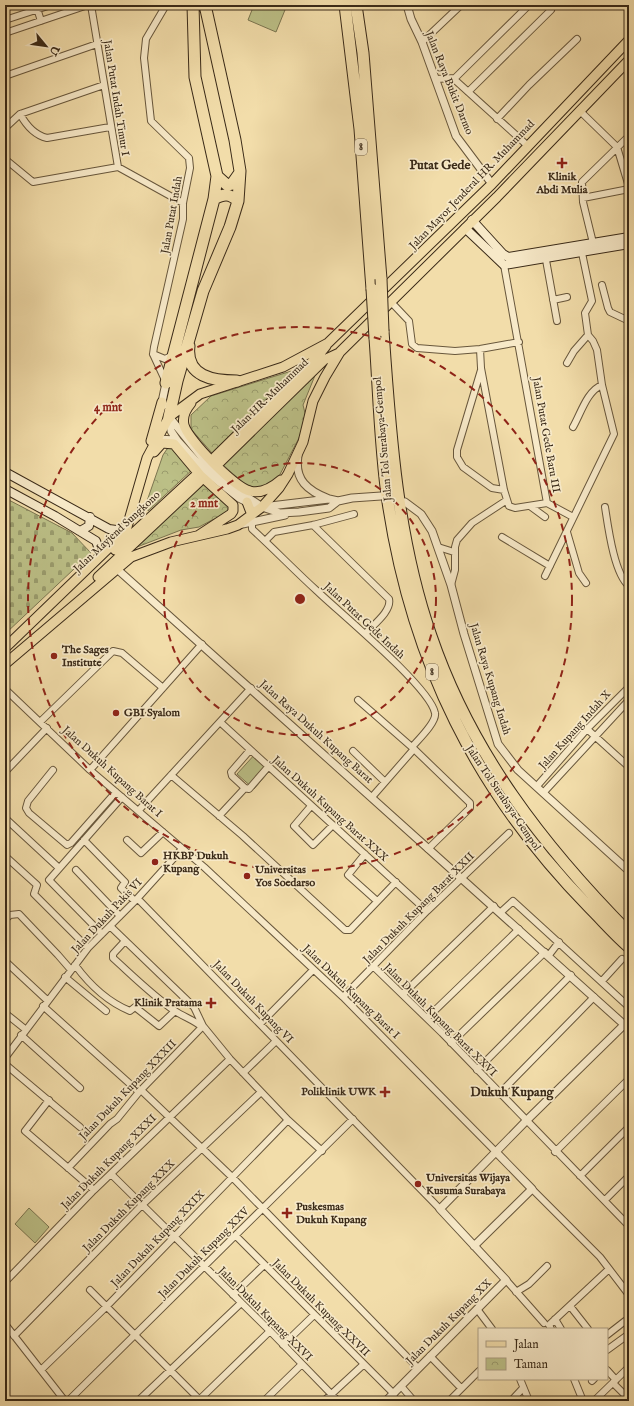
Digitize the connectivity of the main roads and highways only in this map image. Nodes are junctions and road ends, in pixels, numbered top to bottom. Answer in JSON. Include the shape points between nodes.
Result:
{"nodes":[{"id":1,"x":193,"y":5,"type":"edge"},
{"id":2,"x":205,"y":5,"type":"edge"},
{"id":3,"x":342,"y":5,"type":"edge"},
{"id":4,"x":346,"y":5,"type":"edge"},
{"id":5,"x":356,"y":5,"type":"edge"},
{"id":6,"x":348,"y":23,"type":"junction"},
{"id":7,"x":629,"y":40,"type":"edge"},
{"id":8,"x":629,"y":60,"type":"edge"},
{"id":9,"x":240,"y":171,"type":"junction"},
{"id":10,"x":217,"y":176,"type":"junction"},
{"id":11,"x":214,"y":199,"type":"junction"},
{"id":12,"x":238,"y":201,"type":"junction"},
{"id":13,"x":472,"y":220,"type":"junction"},
{"id":14,"x":465,"y":228,"type":"junction"},
{"id":15,"x":629,"y":237,"type":"edge"},
{"id":16,"x":629,"y":244,"type":"edge"},
{"id":17,"x":593,"y":247,"type":"junction"},
{"id":18,"x":191,"y":331,"type":"junction"},
{"id":19,"x":379,"y":335,"type":"junction"},
{"id":20,"x":328,"y":343,"type":"junction"},
{"id":21,"x":340,"y":352,"type":"junction"},
{"id":22,"x":237,"y":381,"type":"junction"},
{"id":23,"x":166,"y":383,"type":"road end"},
{"id":24,"x":205,"y":392,"type":"junction"},
{"id":25,"x":162,"y":402,"type":"road end"},
{"id":26,"x":169,"y":417,"type":"junction"},
{"id":27,"x":147,"y":458,"type":"junction"},
{"id":28,"x":5,"y":472,"type":"edge"},
{"id":29,"x":288,"y":474,"type":"junction"},
{"id":30,"x":143,"y":475,"type":"junction"},
{"id":31,"x":5,"y":489,"type":"edge"},
{"id":32,"x":246,"y":502,"type":"road end"},
{"id":33,"x":90,"y":517,"type":"junction"},
{"id":34,"x":252,"y":519,"type":"junction"},
{"id":35,"x":127,"y":527,"type":"junction"},
{"id":36,"x":80,"y":531,"type":"junction"},
{"id":37,"x":196,"y":536,"type":"junction"},
{"id":38,"x":101,"y":555,"type":"junction"},
{"id":39,"x":55,"y":601,"type":"junction"},
{"id":40,"x":67,"y":610,"type":"junction"},
{"id":41,"x":5,"y":648,"type":"edge"},
{"id":42,"x":5,"y":664,"type":"edge"},
{"id":43,"x":629,"y":933,"type":"edge"},
{"id":44,"x":629,"y":947,"type":"edge"}],
"edges":[{"from":1,"to":10,"type":"highway","via":[[195,77]]},
{"from":2,"to":9,"type":"highway"},
{"from":3,"to":6,"type":"highway"},
{"from":4,"to":6,"type":"highway","name":"Jalan Tol Surabaya–Gempol","number":"8"},
{"from":5,"to":19,"type":"highway","name":"Jalan Tol Surabaya–Gempol","number":"8","bridge":true,"via":[[363,53],[381,279]]},
{"from":6,"to":19,"type":"highway","name":"Jalan Tol Surabaya–Gempol","number":"8","bridge":true,"via":[[360,129],[372,289]]},
{"from":7,"to":20,"type":"main road","name":"Jalan Mayor Jenderal HR. Muhammad","via":[[492,184]]},
{"from":8,"to":13,"type":"main road"},
{"from":9,"to":10,"type":"highway","via":[[232,184],[224,184]]},
{"from":9,"to":12,"type":"highway"},
{"from":10,"to":11,"type":"highway"},
{"from":11,"to":12,"type":"highway","via":[[228,194]]},
{"from":11,"to":23,"type":"highway"},
{"from":12,"to":18,"type":"highway","via":[[230,228],[203,291]]},
{"from":13,"to":14,"type":"main road"},
{"from":13,"to":17,"type":"main road","via":[[506,256]]},
{"from":14,"to":17,"type":"main road","via":[[504,265],[582,253]]},
{"from":14,"to":21,"type":"main road"},
{"from":15,"to":17,"type":"main road"},
{"from":16,"to":17,"type":"main road"},
{"from":18,"to":22,"type":"highway","via":[[190,359],[197,371],[217,381]]},
{"from":18,"to":26,"type":"highway"},
{"from":19,"to":43,"type":"highway","name":"Jalan Tol Surabaya–Gempol","number":"8","via":[[400,503],[413,576],[431,637],[458,703],[496,774],[536,830],[566,867]]},
{"from":19,"to":44,"type":"highway","name":"Jalan Tol Surabaya–Gempol","number":"8","via":[[384,473],[388,503],[403,580],[426,656],[453,720],[468,748],[515,820],[563,880]]},
{"from":20,"to":21,"type":"main road","name":"Jalan HR. Muhammad","via":[[217,459],[324,360]]},
{"from":20,"to":22,"type":"main road","via":[[283,367]]},
{"from":21,"to":29,"type":"main road","via":[[313,401],[303,442]]},
{"from":22,"to":24,"type":"main road"},
{"from":24,"to":26,"type":"main road"},
{"from":24,"to":29,"type":"main road","via":[[189,405],[184,414],[184,422],[193,440],[213,462],[236,484],[251,491],[267,489]]},
{"from":25,"to":27,"type":"main road"},
{"from":26,"to":27,"type":"main road"},
{"from":27,"to":30,"type":"main road"},
{"from":28,"to":33,"type":"main road"},
{"from":29,"to":34,"type":"main road"},
{"from":30,"to":35,"type":"main road"},
{"from":30,"to":37,"type":"main road","via":[[157,447],[162,443],[174,444],[200,475],[230,501],[234,507],[231,514]]},
{"from":31,"to":36,"type":"main road"},
{"from":32,"to":34,"type":"main road"},
{"from":33,"to":35,"type":"main road","via":[[109,529]]},
{"from":33,"to":36,"type":"main road","via":[[89,526]]},
{"from":34,"to":37,"type":"main road","via":[[211,534]]},
{"from":35,"to":38,"type":"main road"},
{"from":36,"to":38,"type":"main road","via":[[96,541]]},
{"from":37,"to":40,"type":"main road","via":[[131,557]]},
{"from":38,"to":39,"type":"main road","via":[[68,585]]},
{"from":39,"to":40,"type":"main road","name":"Jalan Mayjend Sungkono","via":[[72,590],[196,479]]},
{"from":39,"to":41,"type":"main road"},
{"from":40,"to":42,"type":"main road"}]}
